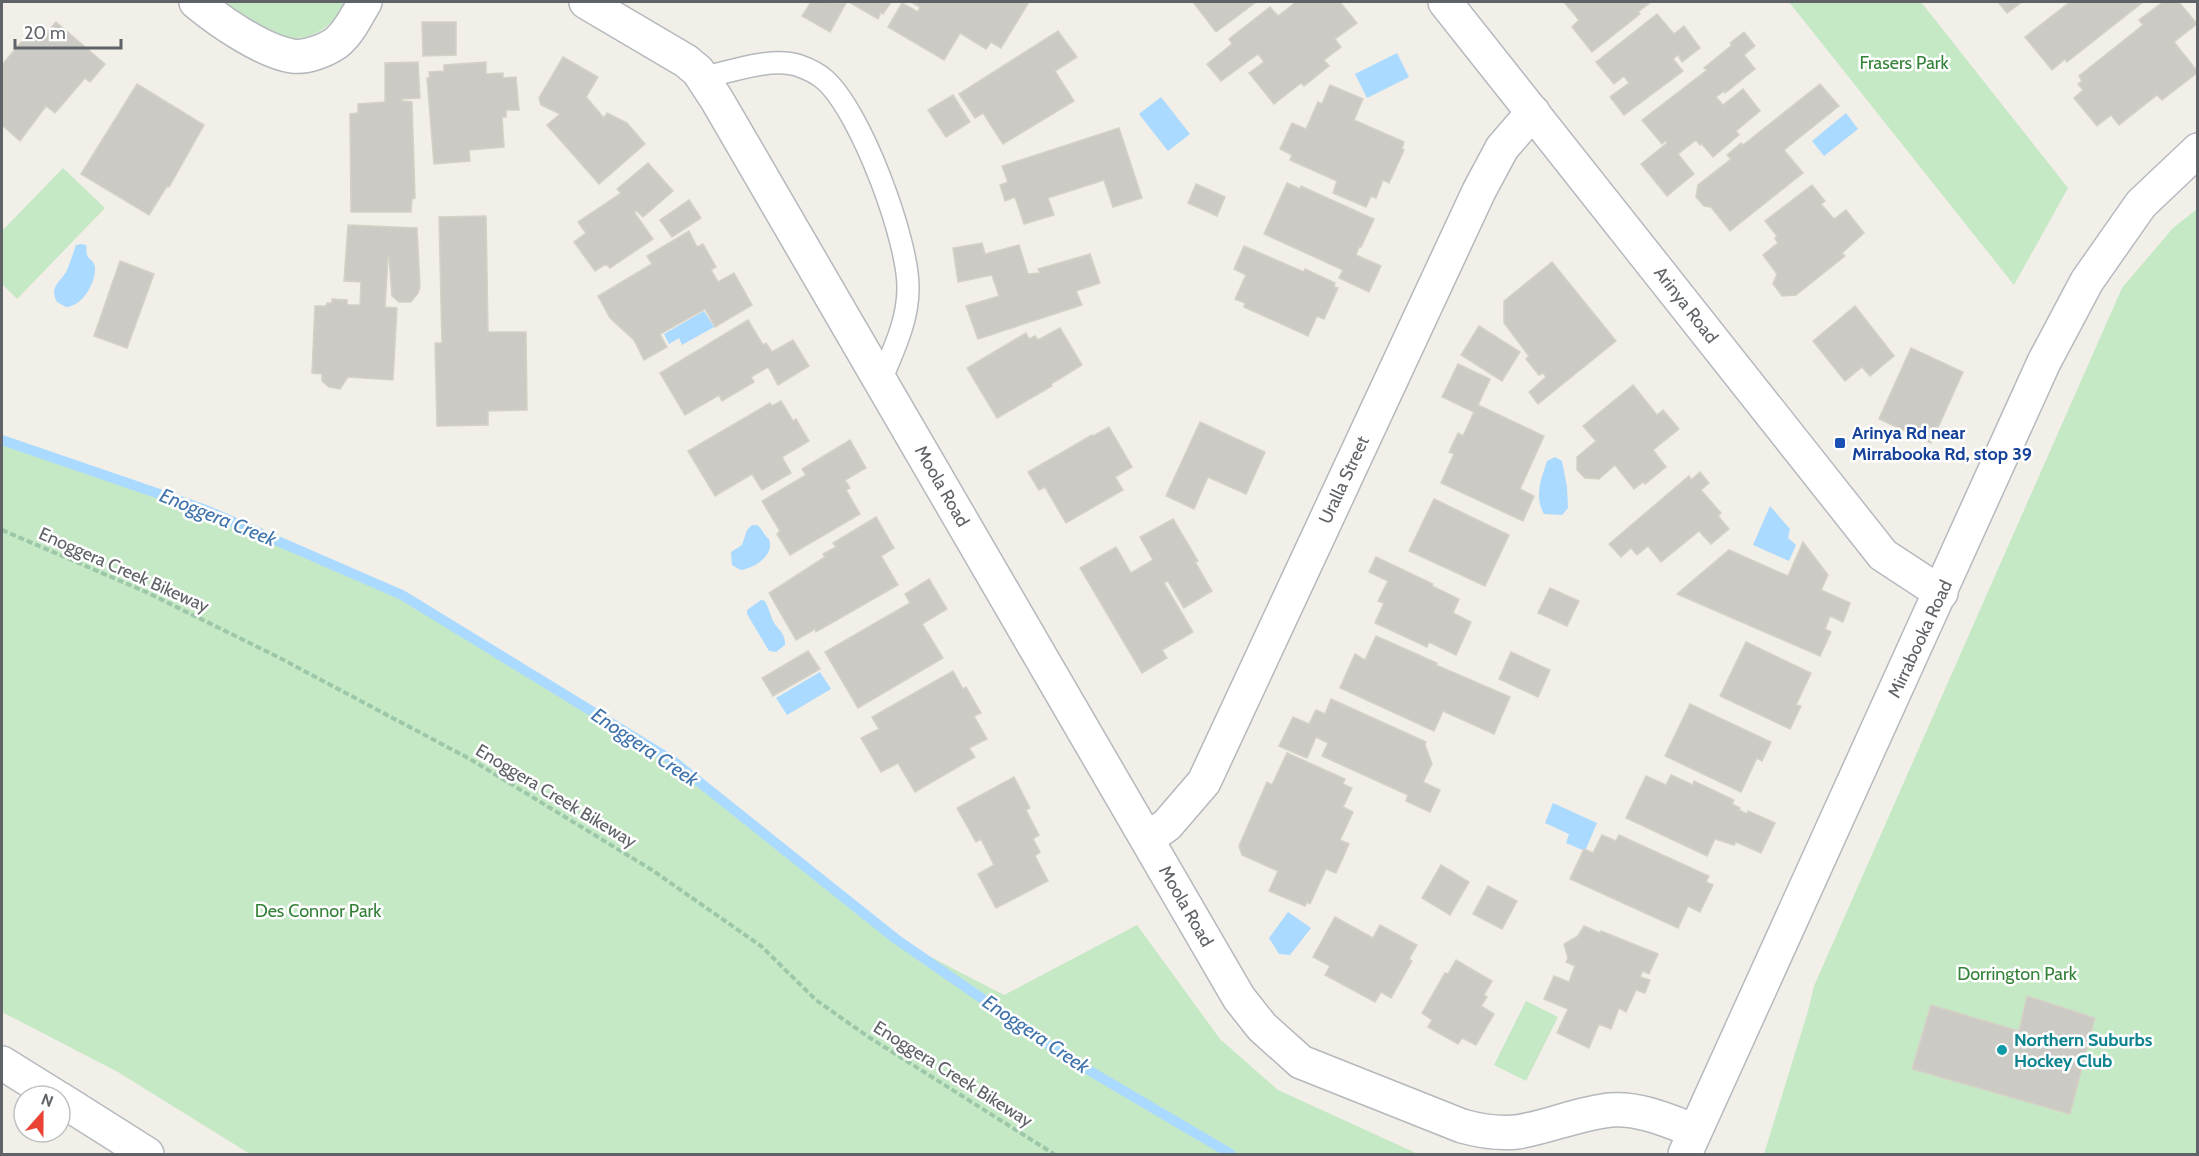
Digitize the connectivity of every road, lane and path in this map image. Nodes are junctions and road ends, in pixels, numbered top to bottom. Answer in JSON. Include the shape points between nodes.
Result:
{"nodes":[{"id":1,"x":196,"y":2,"type":"edge"},
{"id":2,"x":365,"y":2,"type":"edge"},
{"id":3,"x":586,"y":2,"type":"edge"},
{"id":4,"x":1445,"y":2,"type":"edge"},
{"id":5,"x":702,"y":78,"type":"junction"},
{"id":6,"x":1533,"y":112,"type":"junction"},
{"id":7,"x":2198,"y":150,"type":"edge"},
{"id":8,"x":881,"y":380,"type":"junction"},
{"id":9,"x":2,"y":530,"type":"edge"},
{"id":10,"x":1941,"y":593,"type":"junction"},
{"id":11,"x":1147,"y":839,"type":"junction"},
{"id":12,"x":2,"y":1063,"type":"edge"},
{"id":13,"x":35,"y":1084,"type":"edge"},
{"id":14,"x":72,"y":1108,"type":"edge"},
{"id":15,"x":1690,"y":1143,"type":"edge"},
{"id":16,"x":147,"y":1155,"type":"edge"},
{"id":17,"x":1054,"y":1155,"type":"edge"}],
"edges":[{"from":1,"to":2,"type":"street","via":[[234,30],[294,57],[316,53],[336,43]]},
{"from":3,"to":5,"type":"street","name":"Moola Road","via":[[686,61]]},
{"from":4,"to":6,"type":"street","name":"Arinya Road"},
{"from":5,"to":8,"type":"street","name":"Moola Road"},
{"from":5,"to":8,"type":"lane","via":[[771,63],[797,65],[824,79],[857,125],[883,188],[907,264],[904,319]]},
{"from":6,"to":10,"type":"street","name":"Arinya Road","via":[[1883,555]]},
{"from":6,"to":11,"type":"street","name":"Uralla Street","via":[[1502,148],[1479,190],[1204,782],[1167,825]]},
{"from":7,"to":10,"type":"street","name":"Mirrabooka Road","via":[[2141,204],[2087,281],[2044,362]]},
{"from":8,"to":11,"type":"street","name":"Moola Road"},
{"from":9,"to":17,"type":"path","name":"Enoggera Creek Bikeway","via":[[156,597],[470,759],[652,870],[761,946],[816,1000]]},
{"from":10,"to":15,"type":"street","name":"Mirrabooka Road"},
{"from":11,"to":15,"type":"street","name":"Moola Road","via":[[1239,998],[1262,1027],[1301,1062],[1462,1126],[1487,1132],[1516,1132],[1612,1110],[1629,1110],[1647,1115]]},
{"from":12,"to":13,"type":"street"},
{"from":14,"to":16,"type":"street"}]}
